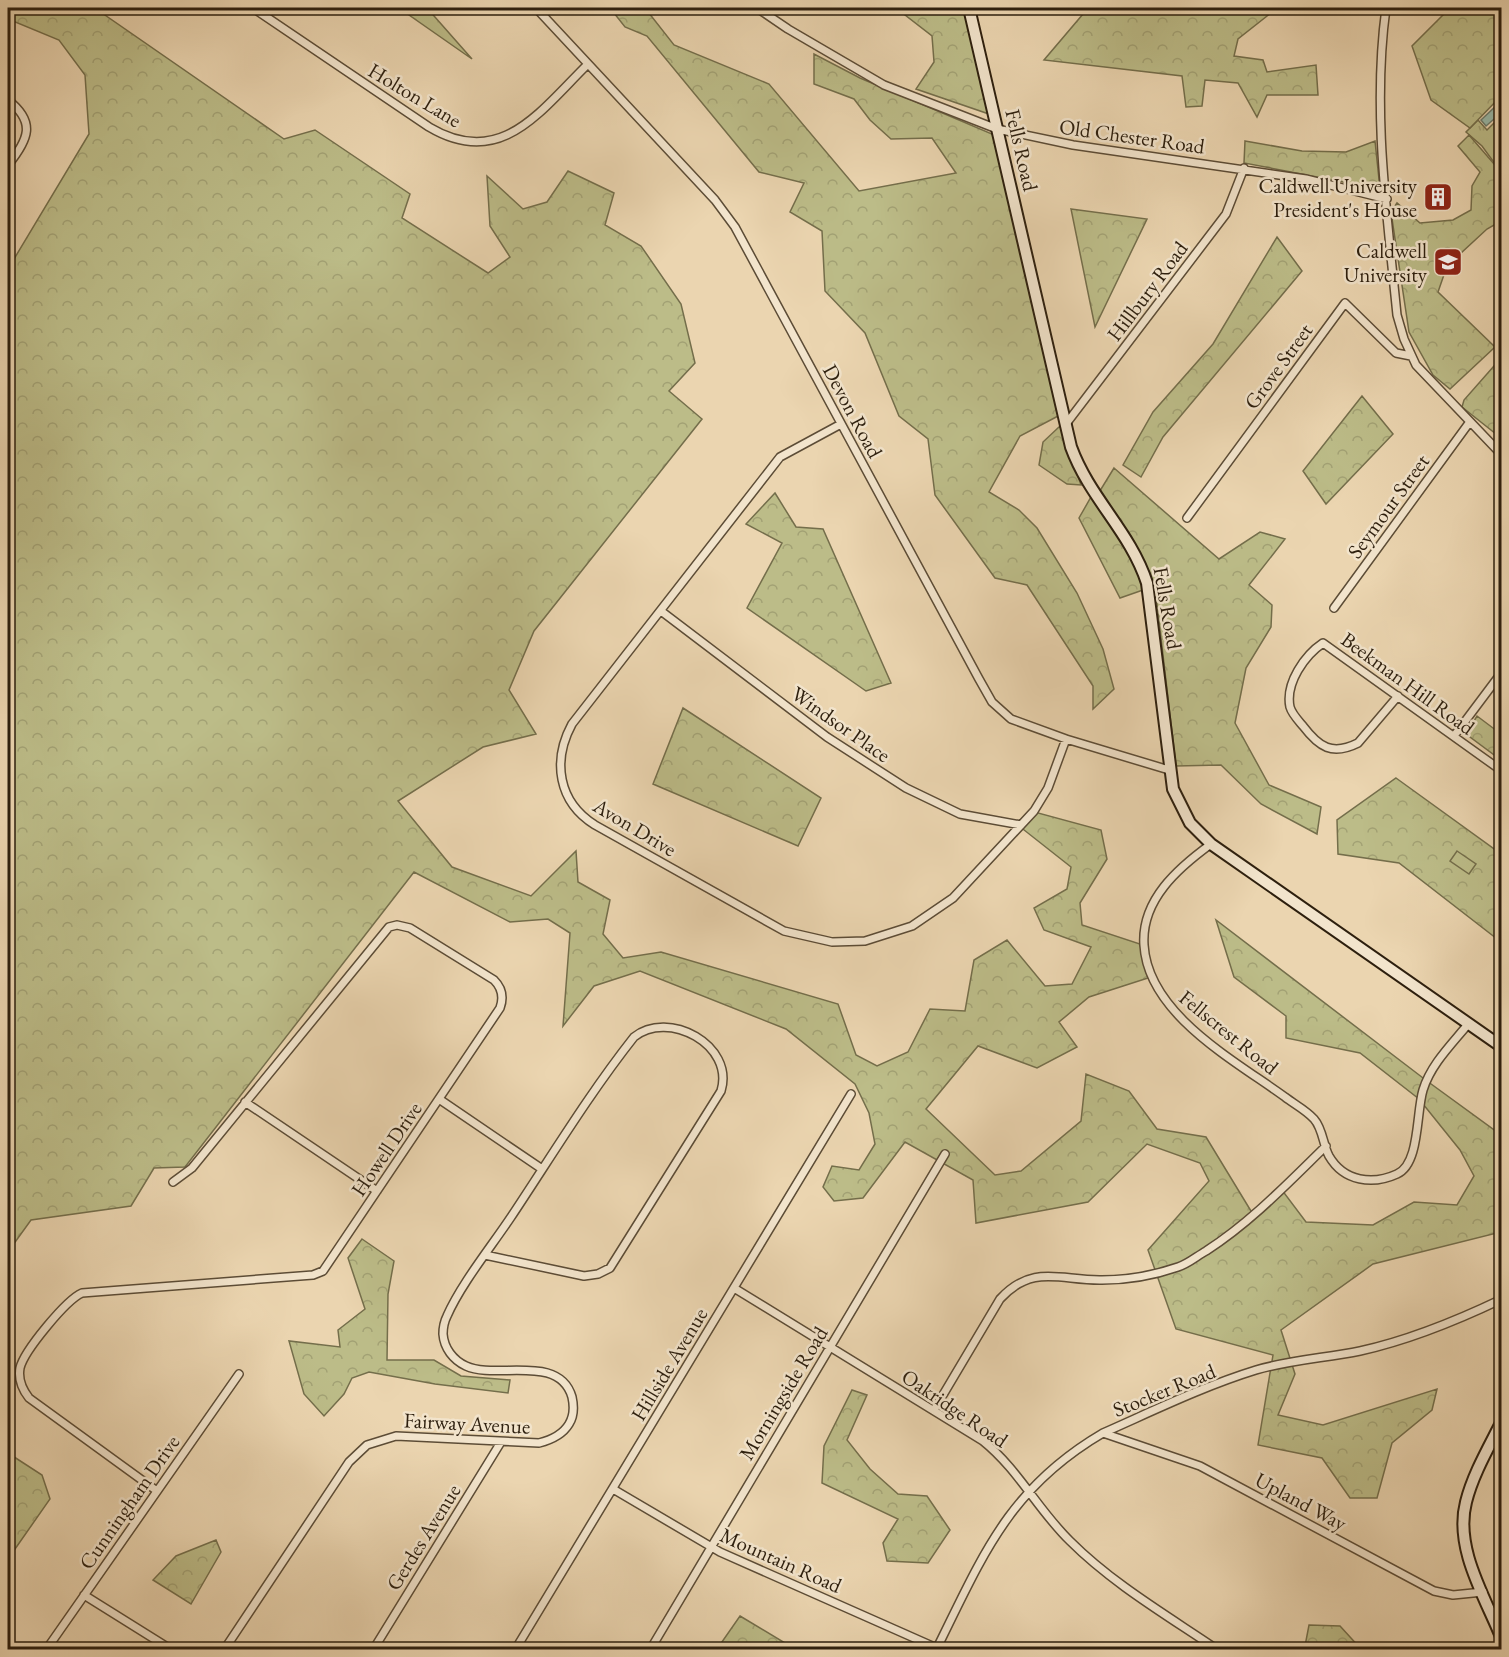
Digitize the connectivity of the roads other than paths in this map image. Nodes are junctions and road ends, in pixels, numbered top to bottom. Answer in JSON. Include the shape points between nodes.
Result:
{"nodes":[{"id":1,"x":253,"y":8,"type":"edge"},
{"id":2,"x":536,"y":8,"type":"edge"},
{"id":3,"x":757,"y":8,"type":"edge"},
{"id":4,"x":969,"y":8,"type":"edge"},
{"id":5,"x":1386,"y":8,"type":"edge"},
{"id":6,"x":588,"y":64,"type":"junction"},
{"id":7,"x":8,"y":100,"type":"edge"},
{"id":8,"x":997,"y":129,"type":"junction"},
{"id":9,"x":8,"y":165,"type":"edge"},
{"id":10,"x":1244,"y":168,"type":"junction"},
{"id":11,"x":1387,"y":199,"type":"junction"},
{"id":12,"x":1411,"y":356,"type":"junction"},
{"id":13,"x":1469,"y":423,"type":"junction"},
{"id":14,"x":841,"y":424,"type":"junction"},
{"id":15,"x":1064,"y":426,"type":"junction"},
{"id":16,"x":1502,"y":455,"type":"edge"},
{"id":17,"x":1187,"y":518,"type":"dead end"},
{"id":18,"x":1334,"y":608,"type":"dead end"},
{"id":19,"x":661,"y":611,"type":"junction"},
{"id":20,"x":1502,"y":672,"type":"edge"},
{"id":21,"x":1398,"y":696,"type":"junction"},
{"id":22,"x":1454,"y":736,"type":"junction"},
{"id":23,"x":1066,"y":739,"type":"junction"},
{"id":24,"x":1169,"y":770,"type":"junction"},
{"id":25,"x":1502,"y":771,"type":"edge"},
{"id":26,"x":1021,"y":825,"type":"junction"},
{"id":27,"x":1211,"y":844,"type":"junction"},
{"id":28,"x":1469,"y":1023,"type":"junction"},
{"id":29,"x":1502,"y":1047,"type":"edge"},
{"id":30,"x":851,"y":1094,"type":"dead end"},
{"id":31,"x":439,"y":1099,"type":"junction"},
{"id":32,"x":246,"y":1102,"type":"junction"},
{"id":33,"x":1326,"y":1146,"type":"junction"},
{"id":34,"x":945,"y":1154,"type":"dead end"},
{"id":35,"x":543,"y":1169,"type":"junction"},
{"id":36,"x":173,"y":1182,"type":"dead end"},
{"id":37,"x":377,"y":1191,"type":"junction"},
{"id":38,"x":485,"y":1255,"type":"junction"},
{"id":39,"x":734,"y":1288,"type":"junction"},
{"id":40,"x":1502,"y":1299,"type":"edge"},
{"id":41,"x":830,"y":1347,"type":"junction"},
{"id":42,"x":239,"y":1374,"type":"dead end"},
{"id":43,"x":934,"y":1410,"type":"junction"},
{"id":44,"x":1502,"y":1421,"type":"edge"},
{"id":45,"x":1103,"y":1433,"type":"junction"},
{"id":46,"x":501,"y":1442,"type":"junction"},
{"id":47,"x":613,"y":1489,"type":"junction"},
{"id":48,"x":156,"y":1491,"type":"junction"},
{"id":49,"x":1029,"y":1491,"type":"junction"},
{"id":50,"x":711,"y":1547,"type":"junction"},
{"id":51,"x":1483,"y":1592,"type":"junction"},
{"id":52,"x":84,"y":1595,"type":"junction"},
{"id":53,"x":1502,"y":1639,"type":"edge"},
{"id":54,"x":939,"y":1649,"type":"edge"},
{"id":55,"x":46,"y":1650,"type":"edge"},
{"id":56,"x":172,"y":1650,"type":"edge"},
{"id":57,"x":224,"y":1650,"type":"edge"},
{"id":58,"x":373,"y":1650,"type":"edge"},
{"id":59,"x":515,"y":1650,"type":"edge"},
{"id":60,"x":650,"y":1650,"type":"edge"},
{"id":61,"x":1218,"y":1650,"type":"edge"}],
"edges":[{"from":1,"to":6,"type":"street","name":"Holton Lane","via":[[429,127],[467,143],[493,141],[520,128]]},
{"from":2,"to":6,"type":"street","name":"Devon Road"},
{"from":3,"to":8,"type":"street","name":"Old Chester Road","via":[[884,85]]},
{"from":4,"to":8,"type":"street","name":"Fells Road"},
{"from":5,"to":11,"type":"street","via":[[1379,80]]},
{"from":6,"to":14,"type":"street","name":"Devon Road","via":[[715,200],[735,227]]},
{"from":7,"to":9,"type":"street","via":[[22,111],[27,124],[24,142]]},
{"from":8,"to":10,"type":"street","name":"Old Chester Road","via":[[1073,145]]},
{"from":8,"to":15,"type":"street","name":"Fells Road"},
{"from":10,"to":11,"type":"street","name":"Old Chester Road"},
{"from":10,"to":15,"type":"street","name":"Hillbury Road","via":[[1226,214]]},
{"from":11,"to":12,"type":"street","via":[[1397,315]]},
{"from":12,"to":13,"type":"street","via":[[1425,378]]},
{"from":12,"to":17,"type":"street","name":"Grove Street","via":[[1396,353],[1345,303]]},
{"from":13,"to":16,"type":"street"},
{"from":13,"to":18,"type":"street","name":"Seymour Street"},
{"from":14,"to":19,"type":"street","name":"Avon Drive","via":[[780,457]]},
{"from":14,"to":23,"type":"street","name":"Devon Road","via":[[992,702],[1011,719]]},
{"from":15,"to":24,"type":"street","name":"Fells Road","via":[[1085,482],[1140,560],[1147,583]]},
{"from":19,"to":26,"type":"street","name":"Windsor Place","via":[[827,737],[906,788],[960,814]]},
{"from":19,"to":26,"type":"street","name":"Avon Drive","via":[[572,724],[562,744],[559,765],[563,787],[573,806],[595,825],[784,931],[816,940],[849,942],[881,938],[927,918],[953,898]]},
{"from":20,"to":22,"type":"street"},
{"from":21,"to":21,"type":"street","name":"Beekman Hill Road","via":[[1323,643],[1312,650],[1294,677],[1289,705],[1316,743],[1333,748],[1358,743]]},
{"from":21,"to":22,"type":"street","name":"Beekman Hill Road"},
{"from":22,"to":25,"type":"street","name":"Beekman Hill Road"},
{"from":23,"to":24,"type":"street","name":"Devon Road"},
{"from":23,"to":26,"type":"street","name":"Avon Drive","via":[[1048,788]]},
{"from":24,"to":27,"type":"street","name":"Fells Road","via":[[1183,813]]},
{"from":27,"to":28,"type":"street","name":"Fells Road"},
{"from":27,"to":33,"type":"street","name":"Fellscrest Road","via":[[1190,859],[1155,898],[1144,931],[1147,965],[1167,1006],[1315,1119]]},
{"from":28,"to":29,"type":"street","name":"Fells Road"},
{"from":28,"to":33,"type":"street","name":"Fellscrest Road","via":[[1433,1067],[1423,1090],[1413,1157],[1400,1173],[1363,1182],[1329,1157]]},
{"from":30,"to":39,"type":"street","name":"Hillside Avenue"},
{"from":31,"to":32,"type":"street","name":"Howell Drive","via":[[500,1008],[502,992],[494,980],[410,928],[397,925],[382,932]]},
{"from":31,"to":35,"type":"street"},
{"from":31,"to":37,"type":"street","name":"Howell Drive"},
{"from":32,"to":36,"type":"street","name":"Howell Drive","via":[[192,1168]]},
{"from":32,"to":37,"type":"street"},
{"from":33,"to":43,"type":"street","via":[[1232,1234],[1181,1266],[1104,1280],[1039,1276],[1012,1288],[1000,1299]]},
{"from":34,"to":41,"type":"street","name":"Morningside Road"},
{"from":35,"to":38,"type":"street","name":"Fairway Avenue"},
{"from":35,"to":38,"type":"street","name":"Fairway Avenue","via":[[639,1032],[658,1026],[672,1028],[716,1053],[723,1071],[721,1091],[610,1268],[584,1276]]},
{"from":37,"to":48,"type":"street","name":"Howell Drive","via":[[317,1274],[86,1292],[72,1299],[26,1354],[20,1378],[29,1398]]},
{"from":38,"to":46,"type":"street","name":"Fairway Avenue","via":[[446,1317],[443,1335],[450,1353],[470,1368],[554,1376],[568,1388],[573,1406],[569,1424],[551,1440]]},
{"from":39,"to":41,"type":"street","name":"Oakridge Road"},
{"from":39,"to":47,"type":"street","name":"Hillside Avenue"},
{"from":40,"to":45,"type":"street","name":"Stocker Road","via":[[1417,1335],[1360,1351],[1255,1371]]},
{"from":41,"to":43,"type":"street","name":"Oakridge Road"},
{"from":41,"to":50,"type":"street","name":"Morningside Road"},
{"from":42,"to":48,"type":"street","name":"Cunningham Drive"},
{"from":43,"to":49,"type":"street","name":"Oakridge Road","via":[[994,1450]]},
{"from":44,"to":51,"type":"street","via":[[1472,1484],[1463,1519],[1466,1546]]},
{"from":45,"to":49,"type":"street","name":"Stocker Road","via":[[1062,1461]]},
{"from":45,"to":51,"type":"street","name":"Upland Way","via":[[1200,1466],[1434,1591],[1453,1595]]},
{"from":46,"to":57,"type":"street","name":"Fairway Avenue","via":[[396,1436],[374,1441],[360,1450]]},
{"from":46,"to":58,"type":"street","name":"Gerdes Avenue"},
{"from":47,"to":50,"type":"street","name":"Mountain Road"},
{"from":47,"to":59,"type":"street","name":"Hillside Avenue"},
{"from":48,"to":52,"type":"street","name":"Cunningham Drive"},
{"from":49,"to":54,"type":"street","name":"Stocker Road","via":[[986,1548]]},
{"from":49,"to":61,"type":"street","name":"Oakridge Road","via":[[1059,1531],[1098,1567]]},
{"from":50,"to":54,"type":"street","name":"Mountain Road"},
{"from":50,"to":60,"type":"street","name":"Morningside Road"},
{"from":51,"to":53,"type":"street"},
{"from":52,"to":55,"type":"street","name":"Cunningham Drive"},
{"from":52,"to":56,"type":"street"}]}
